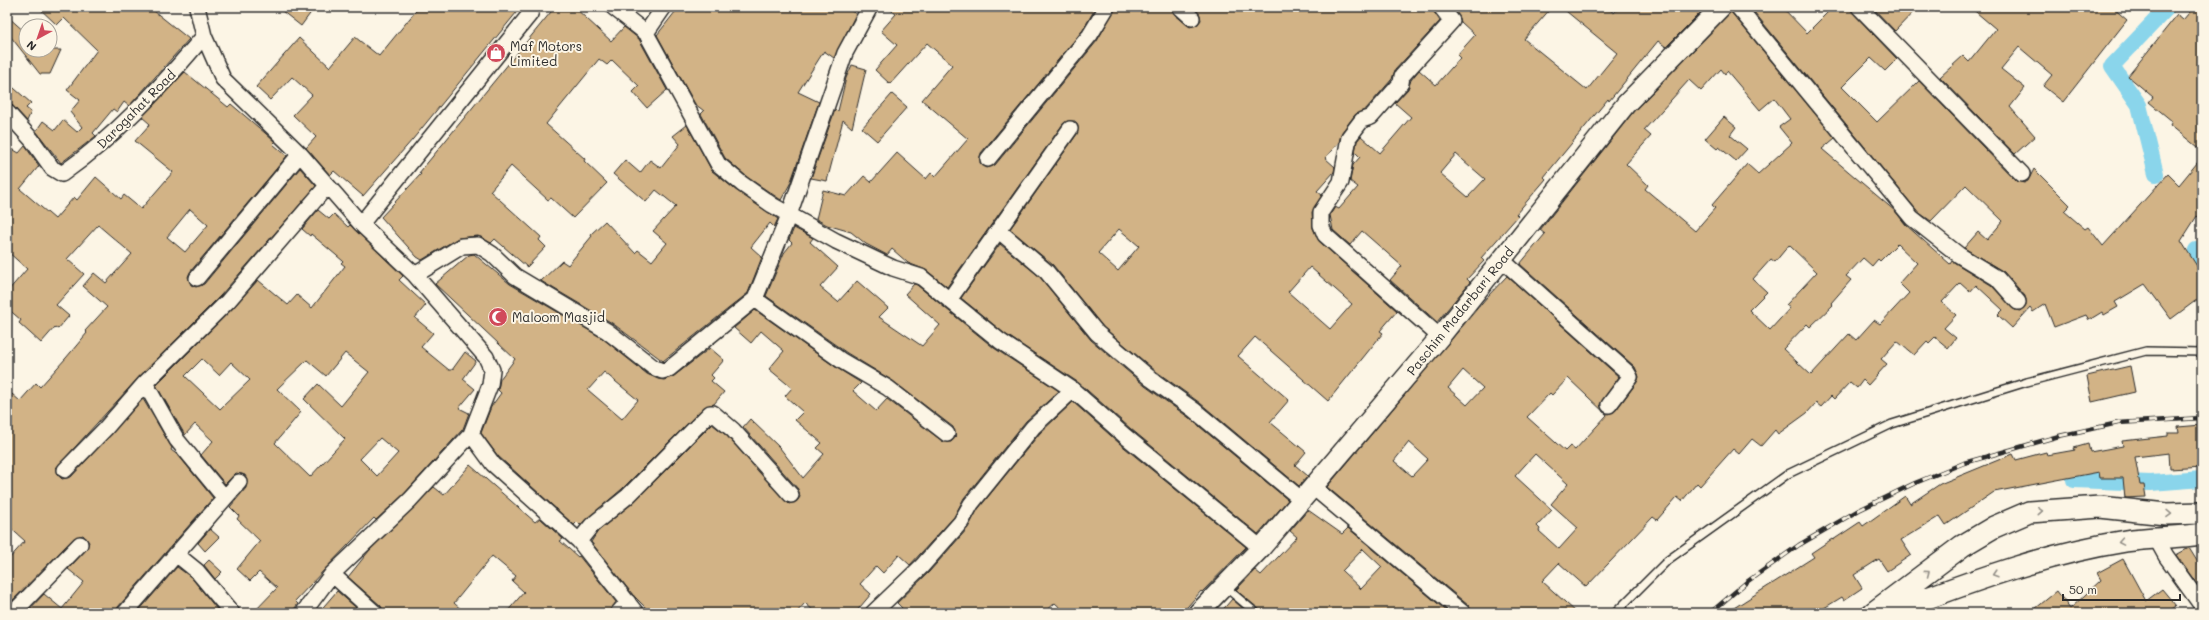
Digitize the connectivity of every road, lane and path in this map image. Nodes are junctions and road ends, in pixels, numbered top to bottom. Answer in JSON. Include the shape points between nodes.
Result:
{"nodes":[{"id":1,"x":197,"y":7,"type":"edge"},
{"id":2,"x":532,"y":7,"type":"edge"},
{"id":3,"x":613,"y":7,"type":"edge"},
{"id":4,"x":664,"y":7,"type":"edge"},
{"id":5,"x":870,"y":7,"type":"edge"},
{"id":6,"x":1107,"y":7,"type":"edge"},
{"id":7,"x":1180,"y":7,"type":"edge"},
{"id":8,"x":1441,"y":7,"type":"edge"},
{"id":9,"x":1721,"y":7,"type":"edge"},
{"id":10,"x":1738,"y":7,"type":"edge"},
{"id":11,"x":1858,"y":7,"type":"edge"},
{"id":12,"x":1192,"y":18,"type":"dead end"},
{"id":13,"x":646,"y":33,"type":"junction"},
{"id":14,"x":204,"y":36,"type":"junction"},
{"id":15,"x":7,"y":112,"type":"edge"},
{"id":16,"x":1070,"y":129,"type":"dead end"},
{"id":17,"x":300,"y":154,"type":"junction"},
{"id":18,"x":988,"y":159,"type":"dead end"},
{"id":19,"x":2022,"y":174,"type":"dead end"},
{"id":20,"x":327,"y":186,"type":"junction"},
{"id":21,"x":789,"y":215,"type":"junction"},
{"id":22,"x":361,"y":224,"type":"junction"},
{"id":23,"x":998,"y":230,"type":"junction"},
{"id":24,"x":1502,"y":260,"type":"junction"},
{"id":25,"x":415,"y":275,"type":"junction"},
{"id":26,"x":197,"y":278,"type":"dead end"},
{"id":27,"x":755,"y":299,"type":"junction"},
{"id":28,"x":949,"y":300,"type":"junction"},
{"id":29,"x":2018,"y":302,"type":"dead end"},
{"id":30,"x":1440,"y":337,"type":"junction"},
{"id":31,"x":2202,"y":352,"type":"edge"},
{"id":32,"x":145,"y":383,"type":"junction"},
{"id":33,"x":1073,"y":390,"type":"junction"},
{"id":34,"x":1609,"y":405,"type":"dead end"},
{"id":35,"x":471,"y":434,"type":"junction"},
{"id":36,"x":947,"y":434,"type":"dead end"},
{"id":37,"x":65,"y":470,"type":"dead end"},
{"id":38,"x":239,"y":482,"type":"dead end"},
{"id":39,"x":1308,"y":494,"type":"junction"},
{"id":40,"x":224,"y":496,"type":"junction"},
{"id":41,"x":791,"y":496,"type":"dead end"},
{"id":42,"x":2202,"y":513,"type":"edge"},
{"id":43,"x":2202,"y":534,"type":"edge"},
{"id":44,"x":2156,"y":538,"type":"junction"},
{"id":45,"x":579,"y":541,"type":"junction"},
{"id":46,"x":80,"y":544,"type":"dead end"},
{"id":47,"x":1261,"y":548,"type":"junction"},
{"id":48,"x":176,"y":554,"type":"junction"},
{"id":49,"x":332,"y":574,"type":"junction"},
{"id":50,"x":1224,"y":586,"type":"junction"},
{"id":51,"x":1906,"y":606,"type":"edge"},
{"id":52,"x":2202,"y":606,"type":"edge"},
{"id":53,"x":627,"y":609,"type":"edge"},
{"id":54,"x":13,"y":613,"type":"edge"},
{"id":55,"x":125,"y":613,"type":"edge"},
{"id":56,"x":232,"y":613,"type":"edge"},
{"id":57,"x":303,"y":613,"type":"edge"},
{"id":58,"x":375,"y":613,"type":"edge"},
{"id":59,"x":873,"y":613,"type":"edge"},
{"id":60,"x":1198,"y":613,"type":"edge"},
{"id":61,"x":1256,"y":613,"type":"edge"},
{"id":62,"x":1463,"y":613,"type":"edge"},
{"id":63,"x":1615,"y":613,"type":"edge"},
{"id":64,"x":1873,"y":613,"type":"edge"}],
"edges":[{"from":1,"to":14,"type":"street"},
{"from":2,"to":22,"type":"street","via":[[530,14]]},
{"from":3,"to":13,"type":"street"},
{"from":4,"to":13,"type":"street"},
{"from":5,"to":21,"type":"street","via":[[845,53]]},
{"from":6,"to":18,"type":"street","via":[[1090,35]]},
{"from":7,"to":12,"type":"street"},
{"from":8,"to":30,"type":"street","via":[[1452,21],[1402,76],[1402,83],[1370,116],[1362,120],[1349,137],[1341,182],[1322,212],[1321,225],[1325,235]]},
{"from":9,"to":24,"type":"street","name":"Paschim Madarbari Road","via":[[1626,104]]},
{"from":10,"to":29,"type":"street","via":[[1912,218],[1959,255],[1997,278]]},
{"from":11,"to":19,"type":"street"},
{"from":13,"to":21,"type":"street","via":[[718,164],[742,184]]},
{"from":14,"to":15,"type":"street","name":"Darogahat Road","via":[[164,84],[88,156],[62,174],[52,168]]},
{"from":14,"to":17,"type":"street","via":[[223,79]]},
{"from":16,"to":23,"type":"street"},
{"from":17,"to":20,"type":"street"},
{"from":17,"to":26,"type":"street"},
{"from":20,"to":22,"type":"street"},
{"from":20,"to":32,"type":"street","via":[[228,301]]},
{"from":21,"to":27,"type":"street"},
{"from":21,"to":28,"type":"street","via":[[893,268],[921,276]]},
{"from":22,"to":25,"type":"street"},
{"from":23,"to":28,"type":"street"},
{"from":23,"to":39,"type":"street","via":[[1046,271],[1097,333],[1151,380]]},
{"from":24,"to":30,"type":"street","name":"Paschim Madarbari Road"},
{"from":24,"to":34,"type":"street","via":[[1627,372],[1630,377],[1628,382]]},
{"from":25,"to":27,"type":"street","via":[[462,246],[478,245],[492,254],[515,276],[607,331],[662,372]]},
{"from":25,"to":35,"type":"street","via":[[486,357],[492,370],[490,386]]},
{"from":27,"to":36,"type":"street","via":[[842,361],[888,388]]},
{"from":28,"to":33,"type":"street","via":[[1000,341]]},
{"from":30,"to":39,"type":"street","name":"Paschim Madarbari Road"},
{"from":31,"to":63,"type":"lane","via":[[2146,351],[2026,382],[1892,424],[1788,474],[1668,560]]},
{"from":32,"to":37,"type":"street"},
{"from":32,"to":40,"type":"street","via":[[177,440]]},
{"from":33,"to":47,"type":"street"},
{"from":33,"to":59,"type":"street","via":[[1033,427],[971,504],[961,522],[922,566]]},
{"from":35,"to":45,"type":"street","via":[[493,464]]},
{"from":35,"to":49,"type":"street","via":[[410,500]]},
{"from":38,"to":40,"type":"street"},
{"from":39,"to":47,"type":"street","name":"Paschim Madarbari Road"},
{"from":39,"to":62,"type":"street"},
{"from":40,"to":48,"type":"street"},
{"from":41,"to":45,"type":"street","via":[[733,430],[710,413],[628,496],[592,525]]},
{"from":51,"to":42,"type":"main road","one_way":true,"via":[[1962,546],[1994,527],[2029,512],[2100,508],[2166,514]]},
{"from":43,"to":44,"type":"main road"},
{"from":44,"to":51,"type":"main road","one_way":true,"via":[[2127,540],[2042,559]]},
{"from":44,"to":52,"type":"street"},
{"from":45,"to":53,"type":"street"},
{"from":46,"to":54,"type":"street"},
{"from":47,"to":50,"type":"street","name":"Paschim Madarbari Road"},
{"from":48,"to":55,"type":"street"},
{"from":48,"to":56,"type":"street","via":[[197,570]]},
{"from":49,"to":57,"type":"street"},
{"from":49,"to":58,"type":"street"},
{"from":50,"to":60,"type":"street","name":"Paschim Madarbari Road"},
{"from":50,"to":61,"type":"lane"},
{"from":51,"to":64,"type":"main road"}]}
